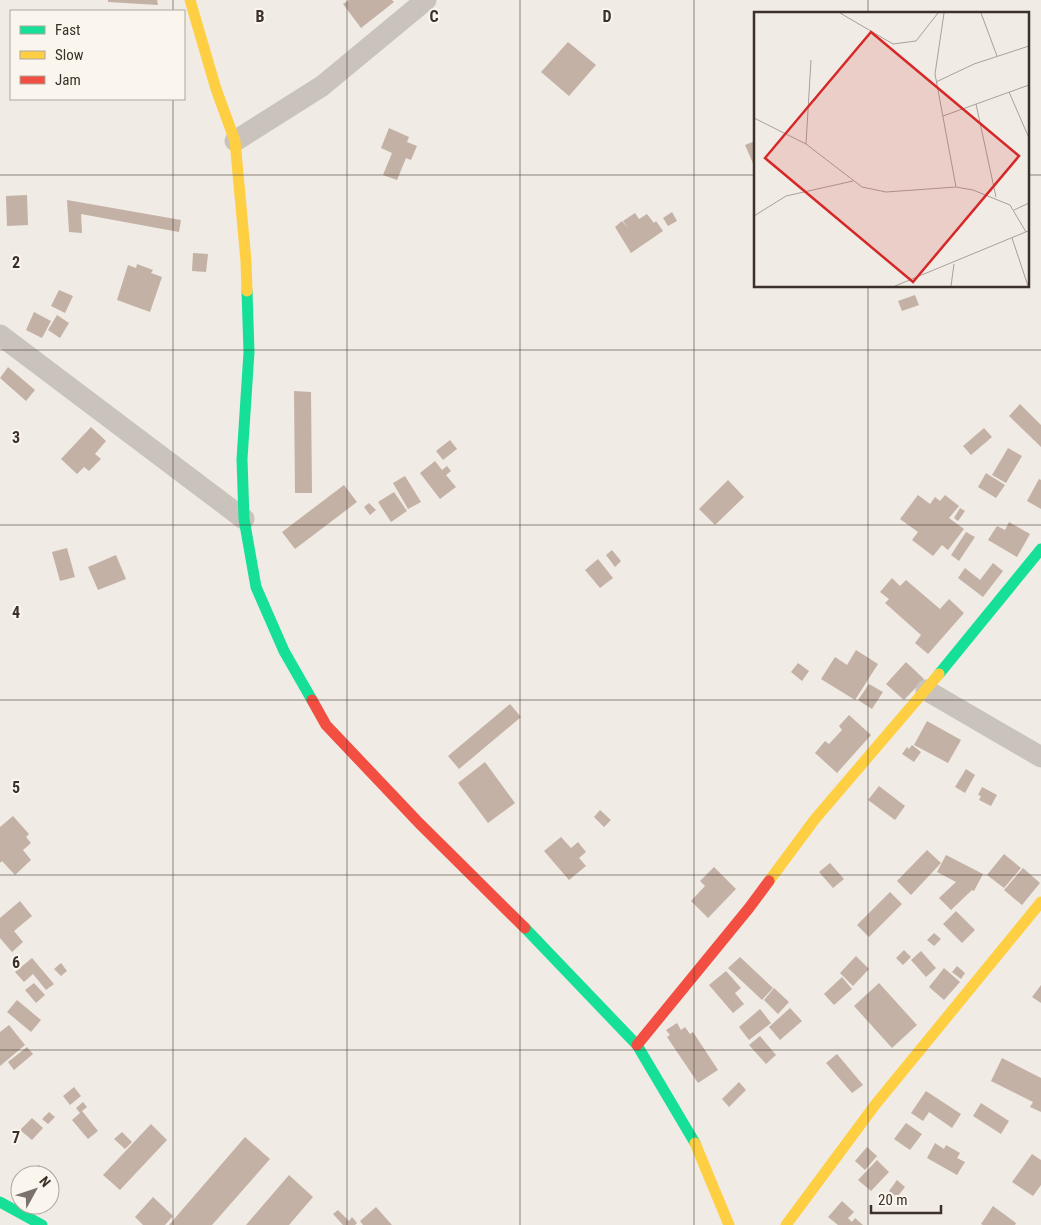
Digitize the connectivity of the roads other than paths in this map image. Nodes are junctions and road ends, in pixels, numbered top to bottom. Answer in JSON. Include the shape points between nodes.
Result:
{"nodes":[{"id":1,"x":190,"y":0,"type":"edge"},
{"id":2,"x":426,"y":0,"type":"edge"},
{"id":3,"x":235,"y":141,"type":"junction"},
{"id":4,"x":0,"y":335,"type":"edge"},
{"id":5,"x":244,"y":519,"type":"junction"},
{"id":6,"x":1041,"y":549,"type":"edge"},
{"id":7,"x":926,"y":690,"type":"junction"},
{"id":8,"x":1041,"y":757,"type":"edge"},
{"id":9,"x":1041,"y":902,"type":"edge"},
{"id":10,"x":637,"y":1045,"type":"junction"},
{"id":11,"x":0,"y":1202,"type":"edge"},
{"id":12,"x":42,"y":1225,"type":"edge"},
{"id":13,"x":729,"y":1225,"type":"edge"},
{"id":14,"x":786,"y":1225,"type":"edge"}],
"edges":[{"from":1,"to":3,"type":"street"},
{"from":2,"to":3,"type":"street","via":[[322,86]]},
{"from":3,"to":5,"type":"street","via":[[246,262],[248,352],[242,459]]},
{"from":4,"to":5,"type":"street"},
{"from":5,"to":10,"type":"street","via":[[256,587],[284,651],[326,724]]},
{"from":6,"to":7,"type":"street"},
{"from":7,"to":8,"type":"street"},
{"from":7,"to":10,"type":"street","via":[[815,819],[749,908]]},
{"from":9,"to":14,"type":"street","via":[[874,1105]]},
{"from":10,"to":13,"type":"street","via":[[692,1135]]},
{"from":11,"to":12,"type":"street"}]}
